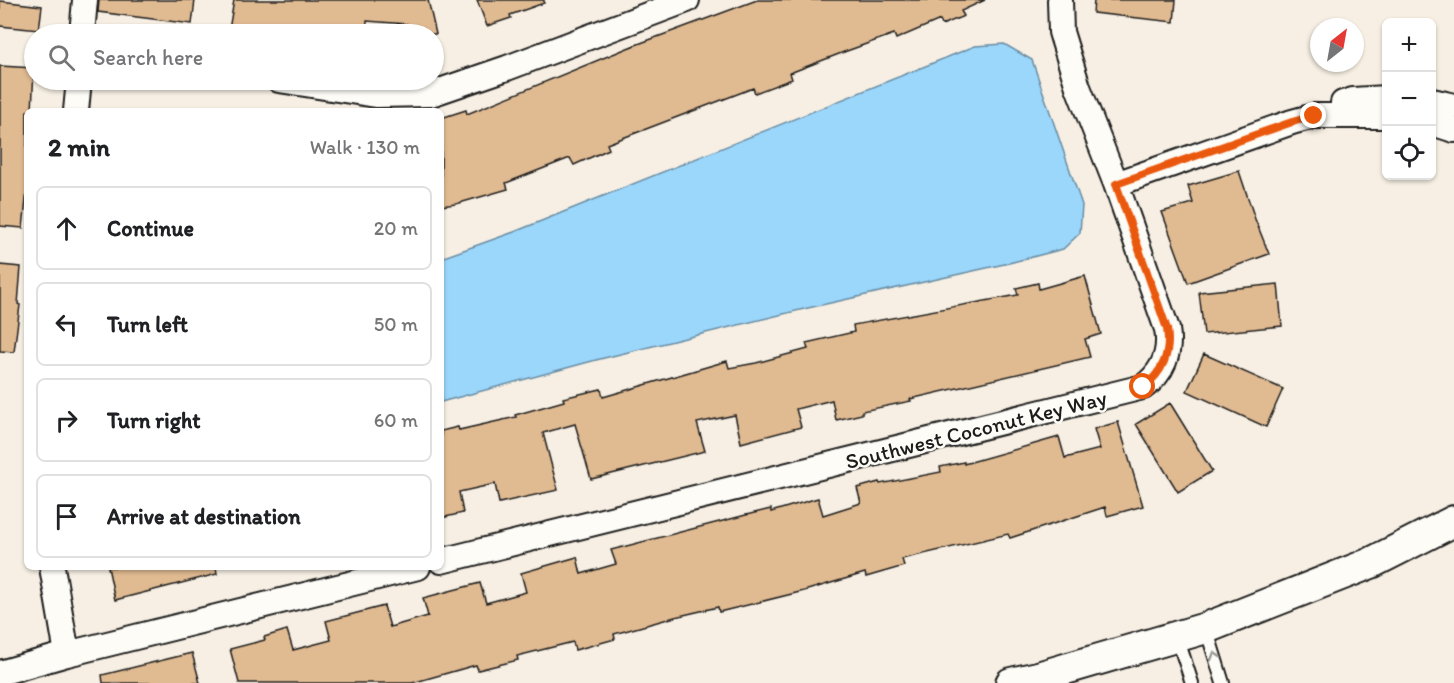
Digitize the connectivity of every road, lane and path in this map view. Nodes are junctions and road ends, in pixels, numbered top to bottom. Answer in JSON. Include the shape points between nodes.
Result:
{"nodes":[{"id":1,"x":85,"y":0,"type":"edge"},
{"id":2,"x":687,"y":0,"type":"edge"},
{"id":3,"x":1060,"y":0,"type":"edge"},
{"id":4,"x":83,"y":24,"type":"edge"},
{"id":5,"x":444,"y":89,"type":"edge"},
{"id":6,"x":77,"y":90,"type":"edge"},
{"id":7,"x":344,"y":90,"type":"edge"},
{"id":8,"x":440,"y":90,"type":"edge"},
{"id":9,"x":1382,"y":98,"type":"edge"},
{"id":10,"x":1436,"y":102,"type":"edge"},
{"id":11,"x":1454,"y":106,"type":"edge"},
{"id":12,"x":76,"y":108,"type":"edge"},
{"id":13,"x":1314,"y":116,"type":"junction"},
{"id":14,"x":1382,"y":116,"type":"edge"},
{"id":15,"x":1436,"y":125,"type":"edge"},
{"id":16,"x":1454,"y":130,"type":"edge"},
{"id":17,"x":1116,"y":184,"type":"junction"},
{"id":18,"x":1454,"y":521,"type":"edge"},
{"id":19,"x":444,"y":560,"type":"edge"},
{"id":20,"x":53,"y":570,"type":"edge"},
{"id":21,"x":406,"y":570,"type":"edge"},
{"id":22,"x":1206,"y":628,"type":"junction"},
{"id":23,"x":1177,"y":637,"type":"junction"},
{"id":24,"x":67,"y":654,"type":"junction"},
{"id":25,"x":0,"y":673,"type":"edge"},
{"id":26,"x":1011,"y":683,"type":"edge"},
{"id":27,"x":1192,"y":683,"type":"edge"},
{"id":28,"x":1223,"y":683,"type":"edge"}],
"edges":[{"from":1,"to":4,"type":"street"},
{"from":2,"to":5,"type":"street"},
{"from":3,"to":17,"type":"street","name":"Southwest Coconut Key Way","via":[[1061,32]]},
{"from":6,"to":12,"type":"street"},
{"from":7,"to":8,"type":"street","via":[[376,95]]},
{"from":9,"to":13,"type":"street","via":[[1353,100]]},
{"from":10,"to":11,"type":"street"},
{"from":13,"to":14,"type":"street"},
{"from":13,"to":17,"type":"street"},
{"from":15,"to":16,"type":"street"},
{"from":17,"to":19,"type":"street","name":"Southwest Coconut Key Way","via":[[1169,341],[1162,367],[1143,387]]},
{"from":18,"to":22,"type":"street","via":[[1371,563]]},
{"from":20,"to":24,"type":"street"},
{"from":21,"to":24,"type":"street"},
{"from":22,"to":23,"type":"street"},
{"from":28,"to":22,"type":"lane","one_way":true},
{"from":23,"to":26,"type":"street"},
{"from":23,"to":27,"type":"lane"},
{"from":24,"to":25,"type":"street"}]}
